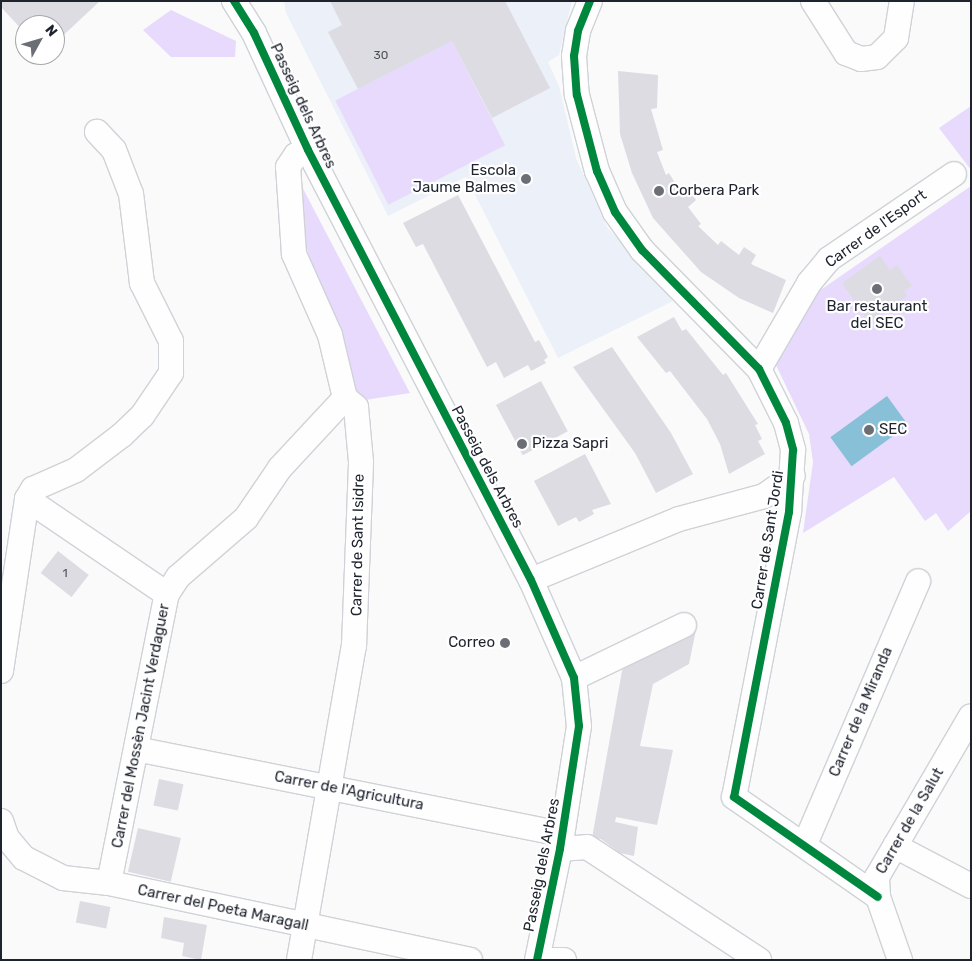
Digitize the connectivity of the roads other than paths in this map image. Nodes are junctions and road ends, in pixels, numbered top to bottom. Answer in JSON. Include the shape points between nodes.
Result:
{"nodes":[{"id":1,"x":590,"y":1,"type":"edge"},
{"id":2,"x":813,"y":1,"type":"edge"},
{"id":3,"x":902,"y":1,"type":"edge"},
{"id":4,"x":240,"y":6,"type":"edge"},
{"id":5,"x":97,"y":132,"type":"dead end"},
{"id":6,"x":308,"y":150,"type":"junction"},
{"id":7,"x":954,"y":174,"type":"dead end"},
{"id":8,"x":759,"y":369,"type":"junction"},
{"id":9,"x":345,"y":398,"type":"junction"},
{"id":10,"x":793,"y":476,"type":"junction"},
{"id":11,"x":27,"y":498,"type":"junction"},
{"id":12,"x":531,"y":580,"type":"junction"},
{"id":13,"x":918,"y":581,"type":"dead end"},
{"id":14,"x":168,"y":594,"type":"junction"},
{"id":15,"x":684,"y":625,"type":"dead end"},
{"id":16,"x":1,"y":671,"type":"edge"},
{"id":17,"x":574,"y":678,"type":"junction"},
{"id":18,"x":969,"y":723,"type":"edge"},
{"id":19,"x":136,"y":749,"type":"junction"},
{"id":20,"x":330,"y":787,"type":"junction"},
{"id":21,"x":1,"y":821,"type":"edge"},
{"id":22,"x":561,"y":841,"type":"junction"},
{"id":23,"x":805,"y":844,"type":"junction"},
{"id":24,"x":895,"y":846,"type":"junction"},
{"id":25,"x":109,"y":883,"type":"junction"},
{"id":26,"x":971,"y":886,"type":"edge"},
{"id":27,"x":878,"y":897,"type":"junction"},
{"id":28,"x":302,"y":925,"type":"junction"},
{"id":29,"x":299,"y":960,"type":"edge"},
{"id":30,"x":470,"y":960,"type":"edge"},
{"id":31,"x":537,"y":960,"type":"edge"},
{"id":32,"x":541,"y":960,"type":"edge"},
{"id":33,"x":564,"y":960,"type":"edge"},
{"id":34,"x":759,"y":960,"type":"edge"},
{"id":35,"x":900,"y":960,"type":"edge"}],
"edges":[{"from":1,"to":8,"type":"street","name":"Carrer de Sant Jordi","via":[[578,31],[574,56],[577,95],[597,171],[615,212],[642,250]]},
{"from":2,"to":3,"type":"street","via":[[846,53],[861,59],[877,57],[896,38]]},
{"from":4,"to":6,"type":"street","name":"Passeig dels Arbres"},
{"from":5,"to":11,"type":"street","via":[[114,150],[131,194],[142,283],[171,341],[171,373],[142,416],[122,435],[76,470],[33,489]]},
{"from":6,"to":9,"type":"street","name":"Carrer de Sant Isidre","via":[[296,155],[288,167],[294,254],[330,335]]},
{"from":6,"to":12,"type":"street","name":"Passeig dels Arbres"},
{"from":7,"to":8,"type":"street","name":"Carrer de l'Esport","via":[[829,259],[809,283]]},
{"from":8,"to":10,"type":"street","name":"Carrer de Sant Jordi","via":[[786,423],[793,450]]},
{"from":9,"to":14,"type":"street","name":"Carrer del Mossèn Jacint Verdaguer","via":[[280,468],[246,518],[178,577]]},
{"from":9,"to":20,"type":"street","name":"Carrer de Sant Isidre","via":[[356,407],[361,462],[357,615],[350,679]]},
{"from":10,"to":12,"type":"street","via":[[764,496],[679,519]]},
{"from":10,"to":23,"type":"street","name":"Carrer de Sant Jordi","via":[[755,698],[734,797]]},
{"from":11,"to":14,"type":"street"},
{"from":11,"to":16,"type":"street","via":[[9,638]]},
{"from":12,"to":17,"type":"street","name":"Passeig dels Arbres"},
{"from":13,"to":23,"type":"street","name":"Carrer de la Miranda"},
{"from":14,"to":19,"type":"street","name":"Carrer del Mossèn Jacint Verdaguer"},
{"from":15,"to":17,"type":"street"},
{"from":17,"to":22,"type":"street","name":"Passeig dels Arbres","via":[[579,726]]},
{"from":18,"to":24,"type":"street","name":"Carrer de la Salut"},
{"from":19,"to":20,"type":"street","name":"Carrer de l'Agricultura"},
{"from":19,"to":25,"type":"street","name":"Carrer del Mossèn Jacint Verdaguer"},
{"from":20,"to":22,"type":"street","name":"Carrer de l'Agricultura"},
{"from":20,"to":28,"type":"street","name":"Carrer de Sant Isidre"},
{"from":21,"to":25,"type":"street","name":"Carrer del Poeta Maragall","via":[[7,838],[24,858],[41,870],[63,878]]},
{"from":22,"to":31,"type":"street","name":"Passeig dels Arbres"},
{"from":22,"to":34,"type":"street","via":[[587,847]]},
{"from":23,"to":27,"type":"street","name":"Carrer de Sant Jordi"},
{"from":24,"to":26,"type":"street"},
{"from":24,"to":27,"type":"street","name":"Carrer de la Salut","via":[[877,877]]},
{"from":25,"to":28,"type":"street","name":"Carrer del Poeta Maragall"},
{"from":27,"to":35,"type":"street","name":"Carrer de la Salut"},
{"from":28,"to":29,"type":"street","name":"Carrer de Sant Isidre"},
{"from":28,"to":30,"type":"street","name":"Carrer del Poeta Maragall"},
{"from":32,"to":33,"type":"street"}]}
